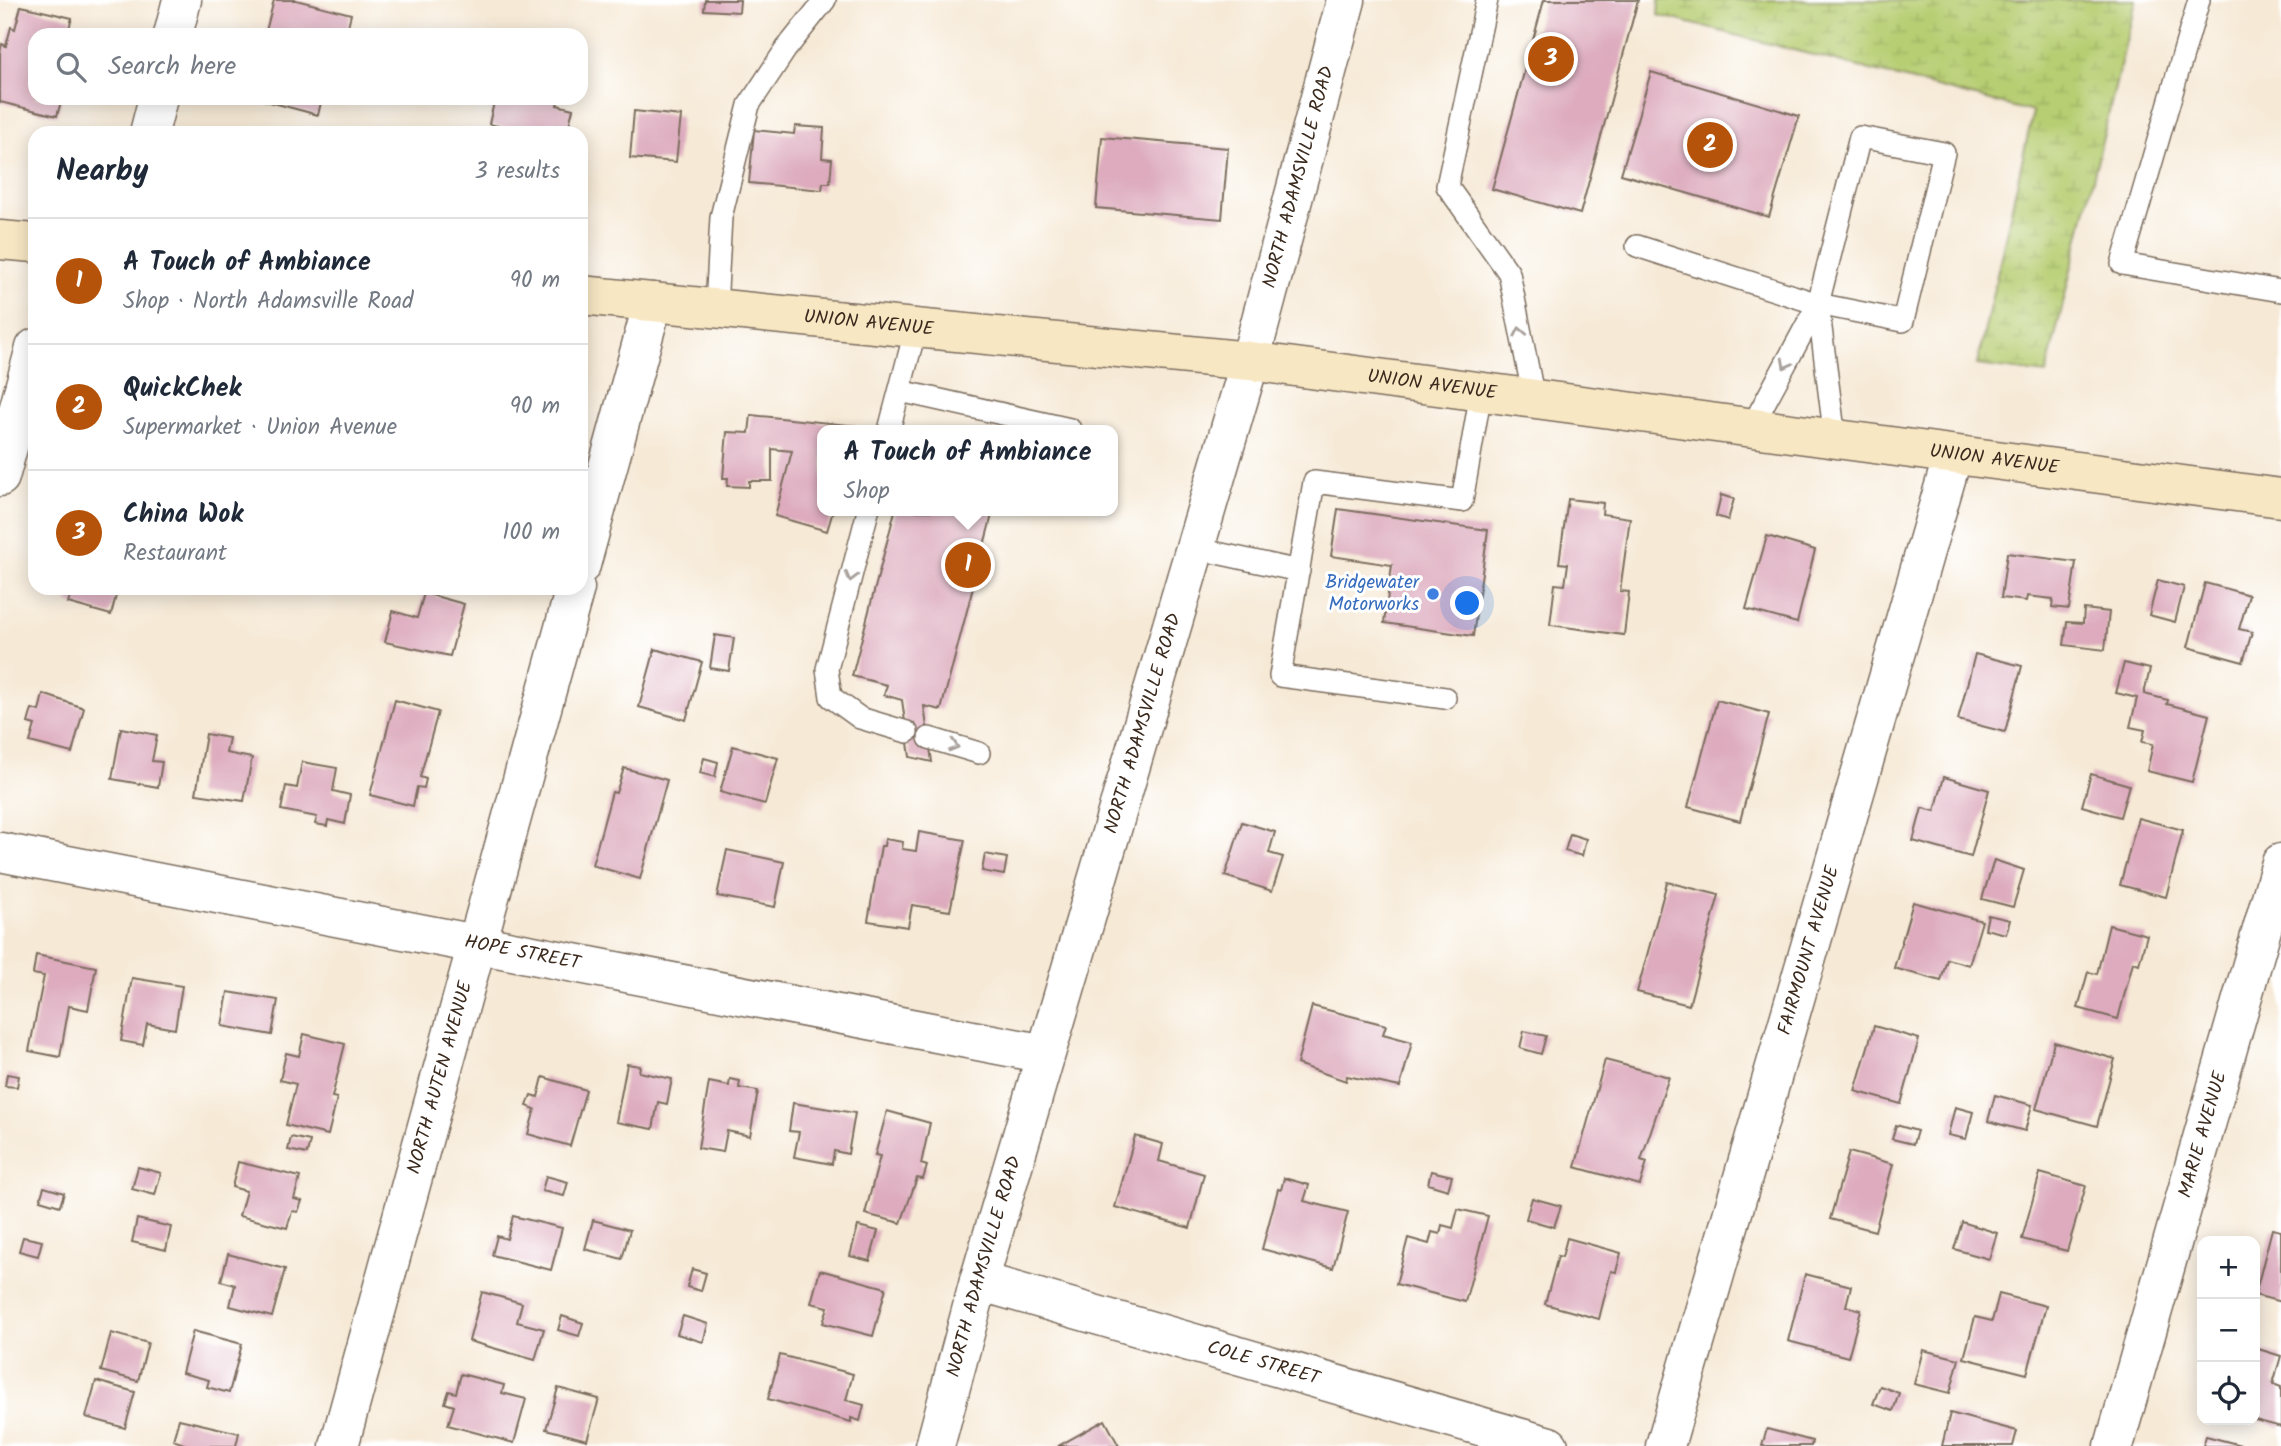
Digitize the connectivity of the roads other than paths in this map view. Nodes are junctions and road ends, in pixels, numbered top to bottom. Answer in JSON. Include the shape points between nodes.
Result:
{"nodes":[{"id":1,"x":182,"y":0,"type":"edge"},
{"id":2,"x":825,"y":0,"type":"edge"},
{"id":3,"x":1346,"y":0,"type":"edge"},
{"id":4,"x":1487,"y":0,"type":"edge"},
{"id":5,"x":2199,"y":0,"type":"edge"},
{"id":6,"x":175,"y":28,"type":"edge"},
{"id":7,"x":156,"y":105,"type":"edge"},
{"id":8,"x":151,"y":126,"type":"edge"},
{"id":9,"x":0,"y":240,"type":"edge"},
{"id":10,"x":28,"y":242,"type":"edge"},
{"id":11,"x":1637,"y":246,"type":"dead end"},
{"id":12,"x":2281,"y":291,"type":"edge"},
{"id":13,"x":588,"y":296,"type":"edge"},
{"id":14,"x":653,"y":302,"type":"junction"},
{"id":15,"x":1818,"y":304,"type":"junction"},
{"id":16,"x":716,"y":308,"type":"junction"},
{"id":17,"x":916,"y":328,"type":"junction"},
{"id":18,"x":1250,"y":361,"type":"junction"},
{"id":19,"x":28,"y":374,"type":"edge"},
{"id":20,"x":900,"y":391,"type":"junction"},
{"id":21,"x":1481,"y":392,"type":"junction"},
{"id":22,"x":1534,"y":399,"type":"junction"},
{"id":23,"x":890,"y":425,"type":"edge"},
{"id":24,"x":1052,"y":425,"type":"edge"},
{"id":25,"x":1751,"y":428,"type":"junction"},
{"id":26,"x":1835,"y":439,"type":"junction"},
{"id":27,"x":1953,"y":454,"type":"junction"},
{"id":28,"x":0,"y":477,"type":"edge"},
{"id":29,"x":2281,"y":498,"type":"edge"},
{"id":30,"x":867,"y":516,"type":"edge"},
{"id":31,"x":588,"y":539,"type":"edge"},
{"id":32,"x":1194,"y":548,"type":"junction"},
{"id":33,"x":1299,"y":571,"type":"junction"},
{"id":34,"x":573,"y":595,"type":"edge"},
{"id":35,"x":1445,"y":698,"type":"dead end"},
{"id":36,"x":907,"y":732,"type":"dead end"},
{"id":37,"x":929,"y":738,"type":"dead end"},
{"id":38,"x":979,"y":754,"type":"dead end"},
{"id":39,"x":0,"y":852,"type":"edge"},
{"id":40,"x":2281,"y":864,"type":"edge"},
{"id":41,"x":477,"y":945,"type":"junction"},
{"id":42,"x":1045,"y":1054,"type":"junction"},
{"id":43,"x":979,"y":1281,"type":"junction"},
{"id":44,"x":339,"y":1446,"type":"edge"},
{"id":45,"x":935,"y":1446,"type":"edge"},
{"id":46,"x":1549,"y":1446,"type":"edge"},
{"id":47,"x":1665,"y":1446,"type":"edge"},
{"id":48,"x":2114,"y":1446,"type":"edge"}],
"edges":[{"from":1,"to":6,"type":"street"},
{"from":2,"to":16,"type":"lane","via":[[749,105],[721,217]]},
{"from":3,"to":18,"type":"street","name":"NORTH ADAMSVILLE ROAD"},
{"from":22,"to":4,"type":"lane","one_way":true,"via":[[1509,273],[1447,186]]},
{"from":5,"to":12,"type":"lane","via":[[2122,264]]},
{"from":7,"to":8,"type":"street"},
{"from":9,"to":10,"type":"street"},
{"from":11,"to":15,"type":"lane"},
{"from":13,"to":14,"type":"street","name":"UNION AVENUE"},
{"from":14,"to":16,"type":"street","name":"UNION AVENUE"},
{"from":14,"to":31,"type":"street"},
{"from":15,"to":15,"type":"lane","via":[[1903,321],[1944,153],[1860,137]]},
{"from":15,"to":25,"type":"lane","one_way":true},
{"from":15,"to":26,"type":"lane"},
{"from":16,"to":17,"type":"street","name":"UNION AVENUE"},
{"from":17,"to":18,"type":"street","name":"UNION AVENUE"},
{"from":17,"to":20,"type":"lane"},
{"from":18,"to":21,"type":"street","name":"UNION AVENUE"},
{"from":18,"to":32,"type":"street","name":"NORTH ADAMSVILLE ROAD"},
{"from":19,"to":28,"type":"street"},
{"from":20,"to":23,"type":"lane"},
{"from":20,"to":24,"type":"lane"},
{"from":21,"to":22,"type":"street","name":"UNION AVENUE"},
{"from":21,"to":33,"type":"lane","via":[[1462,501],[1314,482]]},
{"from":22,"to":25,"type":"street","name":"UNION AVENUE"},
{"from":25,"to":26,"type":"street","name":"UNION AVENUE"},
{"from":26,"to":27,"type":"street","name":"UNION AVENUE"},
{"from":27,"to":29,"type":"street","name":"UNION AVENUE"},
{"from":27,"to":47,"type":"street","name":"FAIRMOUNT AVENUE"},
{"from":30,"to":36,"type":"lane","one_way":true,"via":[[827,669],[831,697],[860,718]]},
{"from":32,"to":33,"type":"lane"},
{"from":32,"to":42,"type":"street","name":"NORTH ADAMSVILLE ROAD"},
{"from":33,"to":35,"type":"lane","via":[[1280,676]]},
{"from":34,"to":41,"type":"street","name":"NORTH AUTEN AVENUE"},
{"from":37,"to":38,"type":"lane","one_way":true},
{"from":39,"to":41,"type":"street","name":"HOPE STREET"},
{"from":40,"to":48,"type":"street","name":"MARIE AVENUE"},
{"from":41,"to":42,"type":"street","name":"HOPE STREET"},
{"from":41,"to":44,"type":"street","name":"NORTH AUTEN AVENUE"},
{"from":42,"to":43,"type":"street","name":"NORTH ADAMSVILLE ROAD"},
{"from":43,"to":45,"type":"street","name":"NORTH ADAMSVILLE ROAD"},
{"from":43,"to":46,"type":"street","name":"COLE STREET"}]}
